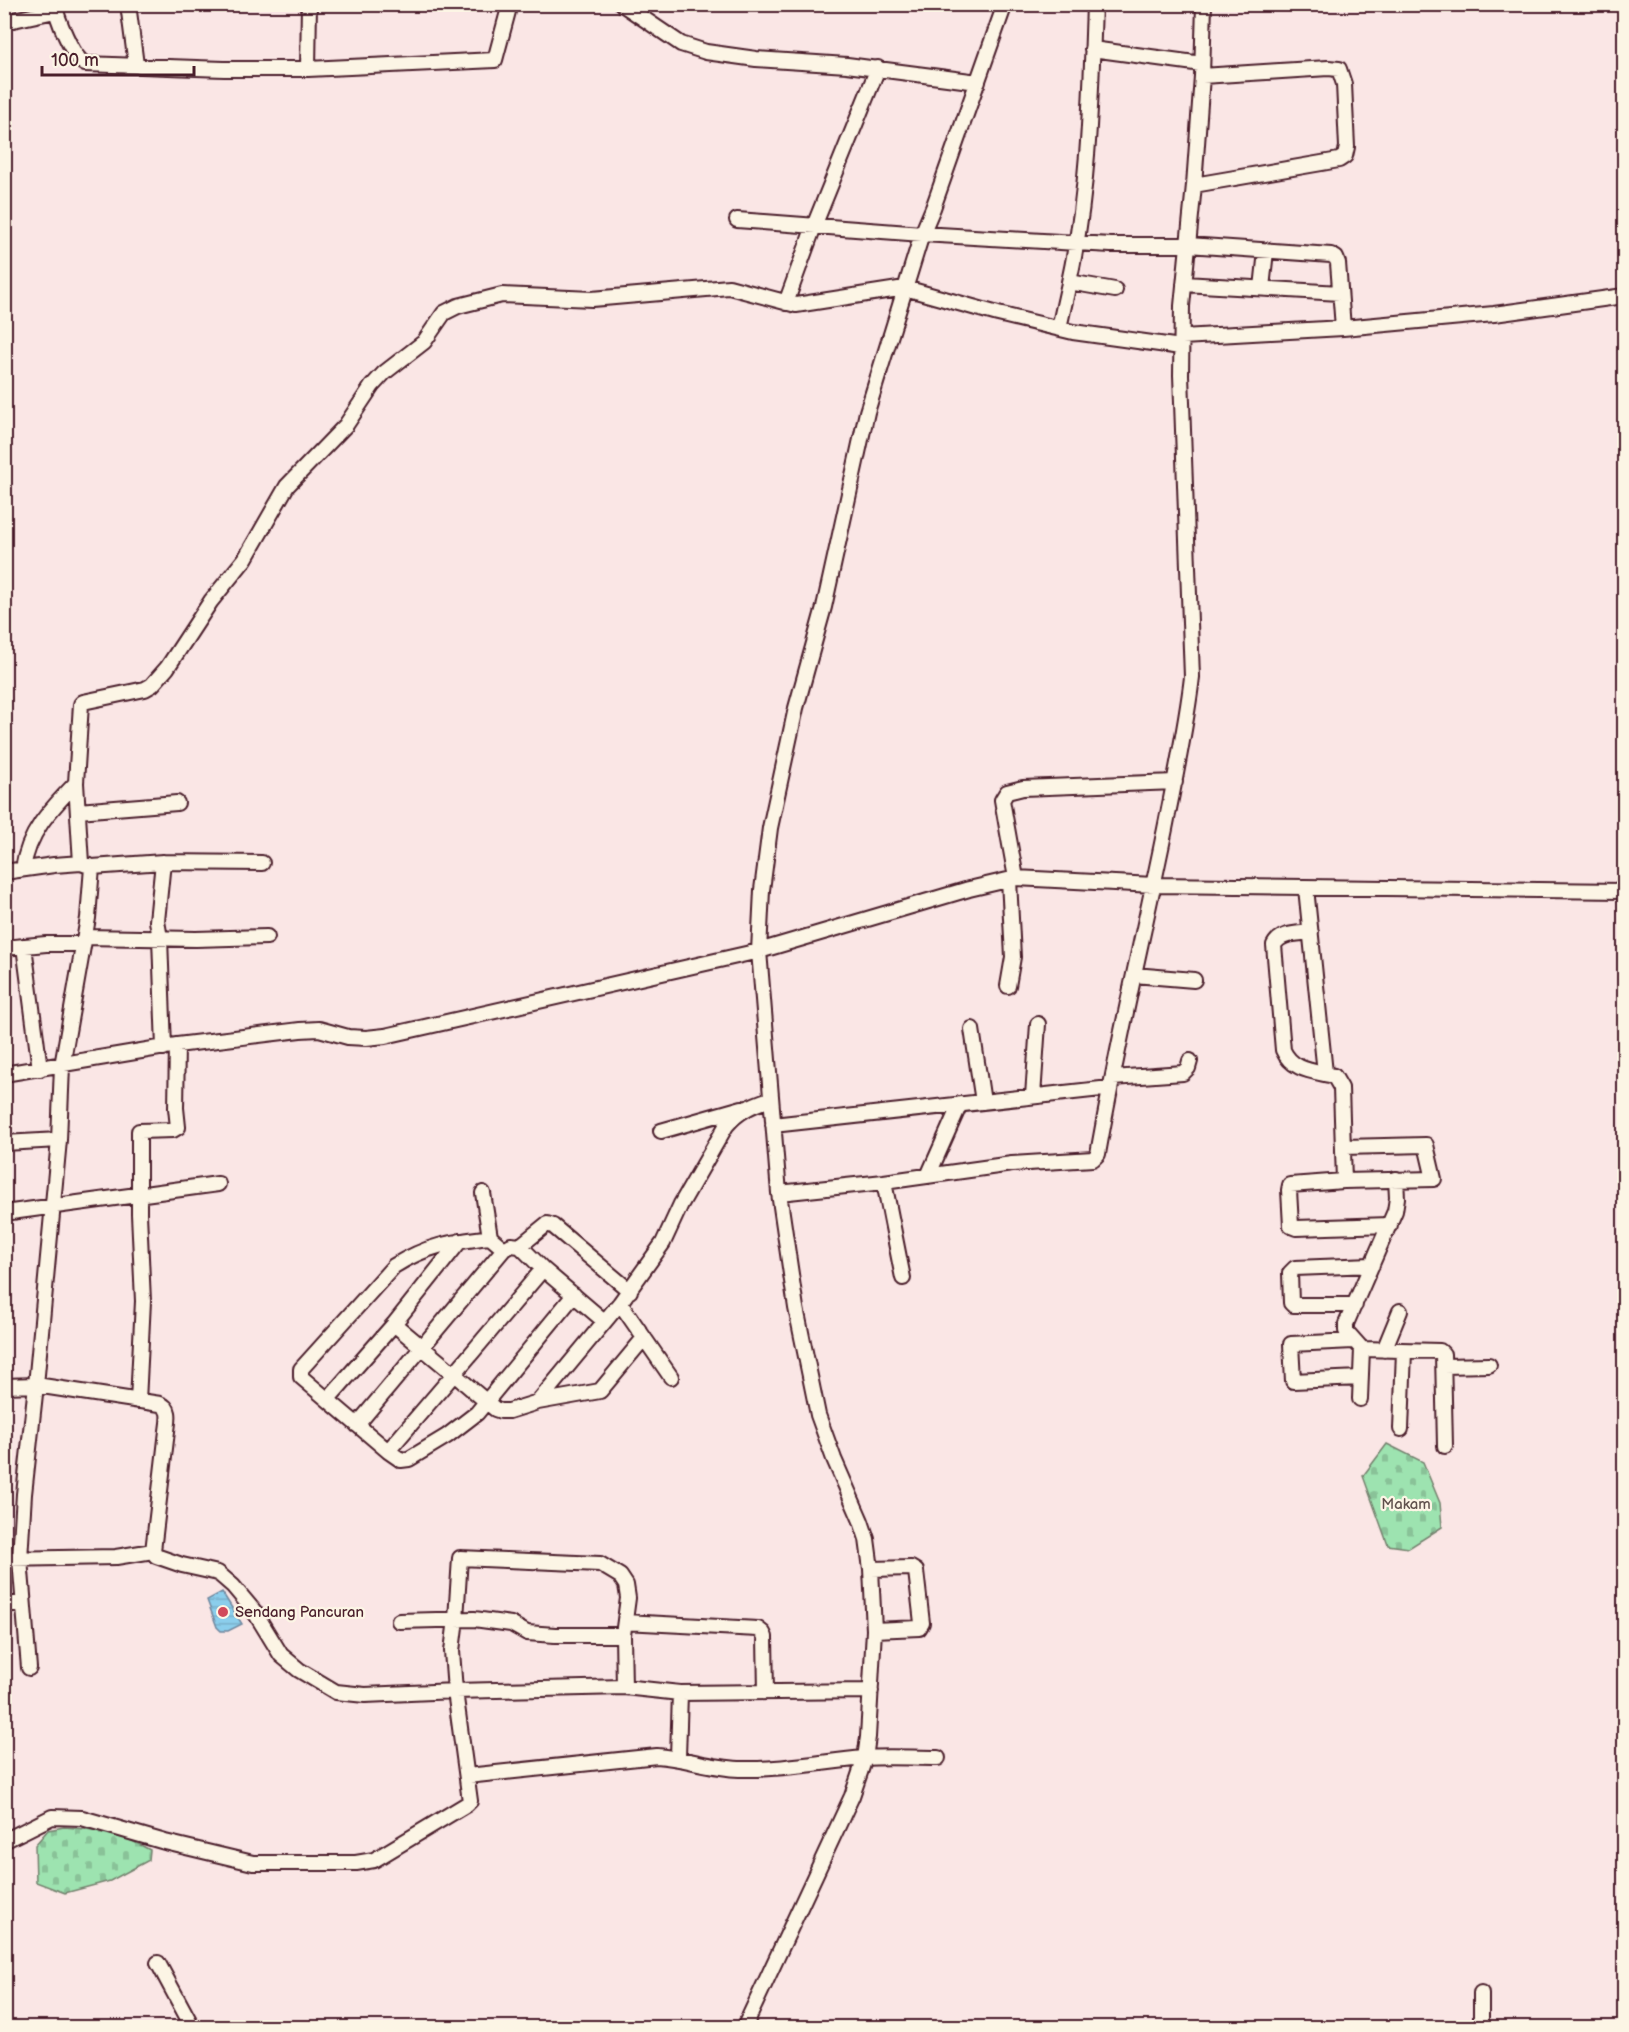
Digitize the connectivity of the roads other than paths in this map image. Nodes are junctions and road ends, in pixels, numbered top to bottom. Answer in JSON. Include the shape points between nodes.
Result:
{"nodes":[{"id":1,"x":128,"y":4,"type":"edge"},
{"id":2,"x":309,"y":4,"type":"edge"},
{"id":3,"x":510,"y":4,"type":"edge"},
{"id":4,"x":622,"y":4,"type":"edge"},
{"id":5,"x":1005,"y":4,"type":"edge"},
{"id":6,"x":1094,"y":4,"type":"edge"},
{"id":7,"x":1204,"y":4,"type":"edge"},
{"id":8,"x":56,"y":8,"type":"edge"},
{"id":9,"x":4,"y":22,"type":"edge"},
{"id":10,"x":1092,"y":49,"type":"junction"},
{"id":11,"x":136,"y":65,"type":"junction"},
{"id":12,"x":878,"y":68,"type":"junction"},
{"id":13,"x":308,"y":69,"type":"junction"},
{"id":14,"x":1202,"y":70,"type":"junction"},
{"id":15,"x":978,"y":82,"type":"junction"},
{"id":16,"x":1194,"y":185,"type":"junction"},
{"id":17,"x":737,"y":220,"type":"dead end"},
{"id":18,"x":814,"y":226,"type":"junction"},
{"id":19,"x":922,"y":234,"type":"junction"},
{"id":20,"x":1077,"y":243,"type":"junction"},
{"id":21,"x":1188,"y":245,"type":"junction"},
{"id":22,"x":1266,"y":251,"type":"junction"},
{"id":23,"x":1069,"y":283,"type":"junction"},
{"id":24,"x":1184,"y":284,"type":"junction"},
{"id":25,"x":905,"y":288,"type":"junction"},
{"id":26,"x":1262,"y":288,"type":"junction"},
{"id":27,"x":1115,"y":290,"type":"dead end"},
{"id":28,"x":1340,"y":293,"type":"junction"},
{"id":29,"x":1624,"y":296,"type":"edge"},
{"id":30,"x":786,"y":303,"type":"junction"},
{"id":31,"x":1059,"y":328,"type":"junction"},
{"id":32,"x":1343,"y":328,"type":"junction"},
{"id":33,"x":1182,"y":342,"type":"junction"},
{"id":34,"x":1174,"y":782,"type":"junction"},
{"id":35,"x":76,"y":783,"type":"junction"},
{"id":36,"x":177,"y":803,"type":"dead end"},
{"id":37,"x":78,"y":811,"type":"junction"},
{"id":38,"x":163,"y":862,"type":"junction"},
{"id":39,"x":262,"y":863,"type":"dead end"},
{"id":40,"x":86,"y":865,"type":"junction"},
{"id":41,"x":23,"y":868,"type":"junction"},
{"id":42,"x":4,"y":872,"type":"edge"},
{"id":43,"x":1013,"y":879,"type":"junction"},
{"id":44,"x":1154,"y":885,"type":"junction"},
{"id":45,"x":1306,"y":888,"type":"junction"},
{"id":46,"x":1624,"y":891,"type":"edge"},
{"id":47,"x":1311,"y":932,"type":"junction"},
{"id":48,"x":267,"y":937,"type":"dead end"},
{"id":49,"x":160,"y":938,"type":"junction"},
{"id":50,"x":84,"y":940,"type":"junction"},
{"id":51,"x":24,"y":946,"type":"junction"},
{"id":52,"x":4,"y":948,"type":"edge"},
{"id":53,"x":759,"y":951,"type":"junction"},
{"id":54,"x":1134,"y":975,"type":"junction"},
{"id":55,"x":1194,"y":980,"type":"dead end"},
{"id":56,"x":1008,"y":986,"type":"dead end"},
{"id":57,"x":1038,"y":1024,"type":"dead end"},
{"id":58,"x":972,"y":1029,"type":"dead end"},
{"id":59,"x":171,"y":1047,"type":"junction"},
{"id":60,"x":1190,"y":1061,"type":"dead end"},
{"id":61,"x":62,"y":1066,"type":"junction"},
{"id":62,"x":40,"y":1070,"type":"junction"},
{"id":63,"x":1325,"y":1073,"type":"junction"},
{"id":64,"x":4,"y":1074,"type":"edge"},
{"id":65,"x":1111,"y":1083,"type":"junction"},
{"id":66,"x":1034,"y":1096,"type":"junction"},
{"id":67,"x":770,"y":1100,"type":"junction"},
{"id":68,"x":982,"y":1102,"type":"junction"},
{"id":69,"x":960,"y":1104,"type":"junction"},
{"id":70,"x":749,"y":1106,"type":"junction"},
{"id":71,"x":773,"y":1125,"type":"junction"},
{"id":72,"x":661,"y":1131,"type":"dead end"},
{"id":73,"x":59,"y":1140,"type":"junction"},
{"id":74,"x":4,"y":1143,"type":"edge"},
{"id":75,"x":1344,"y":1147,"type":"junction"},
{"id":76,"x":928,"y":1176,"type":"junction"},
{"id":77,"x":1396,"y":1179,"type":"junction"},
{"id":78,"x":1344,"y":1181,"type":"junction"},
{"id":79,"x":884,"y":1182,"type":"junction"},
{"id":80,"x":218,"y":1184,"type":"dead end"},
{"id":81,"x":483,"y":1193,"type":"dead end"},
{"id":82,"x":779,"y":1193,"type":"junction"},
{"id":83,"x":139,"y":1194,"type":"junction"},
{"id":84,"x":53,"y":1205,"type":"junction"},
{"id":85,"x":4,"y":1213,"type":"edge"},
{"id":86,"x":1390,"y":1224,"type":"junction"},
{"id":87,"x":490,"y":1238,"type":"junction"},
{"id":88,"x":460,"y":1241,"type":"junction"},
{"id":89,"x":520,"y":1246,"type":"junction"},
{"id":90,"x":504,"y":1249,"type":"junction"},
{"id":91,"x":1372,"y":1265,"type":"junction"},
{"id":92,"x":543,"y":1269,"type":"junction"},
{"id":93,"x":903,"y":1278,"type":"dead end"},
{"id":94,"x":630,"y":1291,"type":"junction"},
{"id":95,"x":574,"y":1296,"type":"junction"},
{"id":96,"x":620,"y":1304,"type":"junction"},
{"id":97,"x":1355,"y":1305,"type":"junction"},
{"id":98,"x":1400,"y":1311,"type":"dead end"},
{"id":99,"x":604,"y":1321,"type":"junction"},
{"id":100,"x":394,"y":1324,"type":"junction"},
{"id":101,"x":644,"y":1338,"type":"junction"},
{"id":102,"x":1357,"y":1345,"type":"junction"},
{"id":103,"x":423,"y":1348,"type":"junction"},
{"id":104,"x":1384,"y":1350,"type":"junction"},
{"id":105,"x":1404,"y":1351,"type":"junction"},
{"id":106,"x":1489,"y":1365,"type":"dead end"},
{"id":107,"x":1444,"y":1366,"type":"junction"},
{"id":108,"x":454,"y":1374,"type":"junction"},
{"id":109,"x":671,"y":1377,"type":"dead end"},
{"id":110,"x":1360,"y":1378,"type":"junction"},
{"id":111,"x":36,"y":1385,"type":"junction"},
{"id":112,"x":4,"y":1386,"type":"edge"},
{"id":113,"x":328,"y":1399,"type":"junction"},
{"id":114,"x":1360,"y":1399,"type":"dead end"},
{"id":115,"x":138,"y":1401,"type":"junction"},
{"id":116,"x":487,"y":1402,"type":"junction"},
{"id":117,"x":538,"y":1402,"type":"junction"},
{"id":118,"x":357,"y":1425,"type":"junction"},
{"id":119,"x":1401,"y":1429,"type":"dead end"},
{"id":120,"x":1445,"y":1446,"type":"dead end"},
{"id":121,"x":388,"y":1451,"type":"junction"},
{"id":122,"x":153,"y":1551,"type":"junction"},
{"id":123,"x":20,"y":1558,"type":"junction"},
{"id":124,"x":4,"y":1559,"type":"edge"},
{"id":125,"x":871,"y":1569,"type":"junction"},
{"id":126,"x":22,"y":1604,"type":"junction"},
{"id":127,"x":4,"y":1605,"type":"edge"},
{"id":128,"x":456,"y":1619,"type":"junction"},
{"id":129,"x":399,"y":1621,"type":"dead end"},
{"id":130,"x":624,"y":1628,"type":"junction"},
{"id":131,"x":874,"y":1630,"type":"junction"},
{"id":132,"x":28,"y":1668,"type":"dead end"},
{"id":133,"x":624,"y":1687,"type":"junction"},
{"id":134,"x":455,"y":1691,"type":"junction"},
{"id":135,"x":871,"y":1691,"type":"junction"},
{"id":136,"x":766,"y":1692,"type":"junction"},
{"id":137,"x":680,"y":1693,"type":"junction"},
{"id":138,"x":678,"y":1757,"type":"junction"},
{"id":139,"x":866,"y":1758,"type":"junction"},
{"id":140,"x":938,"y":1758,"type":"dead end"},
{"id":141,"x":467,"y":1776,"type":"junction"},
{"id":142,"x":4,"y":1841,"type":"edge"},
{"id":143,"x":158,"y":1963,"type":"dead end"},
{"id":144,"x":1481,"y":1994,"type":"dead end"},
{"id":145,"x":193,"y":2028,"type":"edge"},
{"id":146,"x":744,"y":2028,"type":"edge"},
{"id":147,"x":1481,"y":2028,"type":"edge"}],
"edges":[{"from":1,"to":11,"type":"street"},
{"from":2,"to":13,"type":"street"},
{"from":3,"to":13,"type":"street","via":[[495,60]]},
{"from":4,"to":12,"type":"street","via":[[681,44],[706,52]]},
{"from":5,"to":15,"type":"street"},
{"from":6,"to":10,"type":"street"},
{"from":7,"to":14,"type":"street"},
{"from":8,"to":9,"type":"street"},
{"from":8,"to":11,"type":"street","via":[[78,61]]},
{"from":10,"to":14,"type":"street"},
{"from":10,"to":20,"type":"street"},
{"from":11,"to":13,"type":"street"},
{"from":12,"to":15,"type":"street"},
{"from":12,"to":18,"type":"street"},
{"from":14,"to":16,"type":"street"},
{"from":14,"to":16,"type":"street","via":[[1339,69],[1344,84],[1347,147],[1345,156],[1339,160]]},
{"from":15,"to":19,"type":"street"},
{"from":16,"to":21,"type":"street"},
{"from":17,"to":18,"type":"street"},
{"from":18,"to":19,"type":"street"},
{"from":18,"to":30,"type":"street"},
{"from":19,"to":20,"type":"street"},
{"from":19,"to":25,"type":"street"},
{"from":20,"to":21,"type":"street"},
{"from":20,"to":23,"type":"street"},
{"from":21,"to":22,"type":"street"},
{"from":21,"to":24,"type":"street"},
{"from":22,"to":26,"type":"street"},
{"from":22,"to":28,"type":"street","via":[[1334,256]]},
{"from":23,"to":27,"type":"street"},
{"from":23,"to":31,"type":"street"},
{"from":24,"to":26,"type":"street"},
{"from":24,"to":33,"type":"street"},
{"from":25,"to":30,"type":"street","via":[[804,305]]},
{"from":25,"to":31,"type":"street"},
{"from":25,"to":53,"type":"street","via":[[867,412],[824,607],[796,708],[770,828]]},
{"from":26,"to":28,"type":"street"},
{"from":28,"to":32,"type":"street"},
{"from":29,"to":32,"type":"street","via":[[1494,314]]},
{"from":30,"to":35,"type":"street","via":[[729,287],[592,299],[502,295],[444,313],[424,342],[372,386],[346,425],[287,486],[245,560],[154,683],[145,689],[81,704]]},
{"from":31,"to":33,"type":"street"},
{"from":32,"to":33,"type":"street"},
{"from":33,"to":34,"type":"street","via":[[1192,677]]},
{"from":34,"to":43,"type":"street","via":[[1006,792],[1002,800]]},
{"from":34,"to":44,"type":"street"},
{"from":35,"to":37,"type":"street"},
{"from":35,"to":41,"type":"street","via":[[34,832]]},
{"from":36,"to":37,"type":"street"},
{"from":37,"to":40,"type":"street"},
{"from":38,"to":39,"type":"street"},
{"from":38,"to":40,"type":"street"},
{"from":38,"to":49,"type":"street","via":[[157,921]]},
{"from":40,"to":41,"type":"street"},
{"from":40,"to":50,"type":"street"},
{"from":41,"to":42,"type":"street"},
{"from":43,"to":44,"type":"street"},
{"from":43,"to":53,"type":"street"},
{"from":43,"to":56,"type":"street","via":[[1013,957]]},
{"from":44,"to":45,"type":"street"},
{"from":44,"to":54,"type":"street"},
{"from":45,"to":46,"type":"street"},
{"from":45,"to":47,"type":"street"},
{"from":47,"to":63,"type":"street"},
{"from":47,"to":63,"type":"street","via":[[1282,936],[1274,945],[1283,1050],[1291,1063]]},
{"from":48,"to":49,"type":"street"},
{"from":49,"to":50,"type":"street"},
{"from":49,"to":59,"type":"street"},
{"from":50,"to":51,"type":"street"},
{"from":50,"to":61,"type":"street"},
{"from":51,"to":52,"type":"street"},
{"from":51,"to":62,"type":"street"},
{"from":53,"to":59,"type":"street","via":[[385,1036],[366,1038],[319,1029]]},
{"from":53,"to":67,"type":"street"},
{"from":54,"to":55,"type":"street"},
{"from":54,"to":65,"type":"street"},
{"from":57,"to":66,"type":"street"},
{"from":58,"to":68,"type":"street"},
{"from":59,"to":61,"type":"street"},
{"from":59,"to":83,"type":"street","via":[[178,1126],[173,1130],[139,1131]]},
{"from":60,"to":65,"type":"street","via":[[1183,1073]]},
{"from":61,"to":62,"type":"street"},
{"from":61,"to":73,"type":"street"},
{"from":62,"to":64,"type":"street"},
{"from":63,"to":75,"type":"street","via":[[1334,1076],[1341,1088]]},
{"from":65,"to":66,"type":"street"},
{"from":65,"to":76,"type":"street","via":[[1096,1158]]},
{"from":66,"to":68,"type":"street"},
{"from":67,"to":70,"type":"street"},
{"from":67,"to":71,"type":"street"},
{"from":68,"to":69,"type":"street"},
{"from":69,"to":71,"type":"street"},
{"from":69,"to":76,"type":"street"},
{"from":70,"to":72,"type":"street"},
{"from":70,"to":94,"type":"street","via":[[726,1126],[663,1243]]},
{"from":71,"to":82,"type":"street"},
{"from":73,"to":74,"type":"street"},
{"from":73,"to":84,"type":"street"},
{"from":75,"to":77,"type":"street","via":[[1426,1145],[1434,1179]]},
{"from":75,"to":78,"type":"street"},
{"from":76,"to":79,"type":"street"},
{"from":77,"to":78,"type":"street"},
{"from":77,"to":86,"type":"street","via":[[1397,1198]]},
{"from":78,"to":86,"type":"street","via":[[1290,1185],[1291,1226]]},
{"from":79,"to":82,"type":"street"},
{"from":79,"to":93,"type":"street"},
{"from":80,"to":83,"type":"street"},
{"from":81,"to":87,"type":"street"},
{"from":82,"to":125,"type":"street","via":[[795,1308],[818,1414],[867,1539]]},
{"from":83,"to":84,"type":"street"},
{"from":83,"to":115,"type":"street","via":[[143,1301]]},
{"from":84,"to":85,"type":"street"},
{"from":84,"to":111,"type":"street"},
{"from":86,"to":91,"type":"street"},
{"from":87,"to":88,"type":"street"},
{"from":87,"to":90,"type":"street"},
{"from":88,"to":100,"type":"street"},
{"from":88,"to":113,"type":"street","via":[[439,1245],[393,1266],[301,1369],[301,1377]]},
{"from":89,"to":90,"type":"street"},
{"from":89,"to":92,"type":"street"},
{"from":89,"to":94,"type":"street","via":[[547,1224],[553,1226]]},
{"from":90,"to":103,"type":"street"},
{"from":91,"to":97,"type":"street"},
{"from":91,"to":97,"type":"street","via":[[1295,1268],[1290,1272],[1293,1305]]},
{"from":92,"to":95,"type":"street"},
{"from":92,"to":108,"type":"street"},
{"from":94,"to":96,"type":"street"},
{"from":95,"to":99,"type":"street"},
{"from":95,"to":116,"type":"street"},
{"from":96,"to":99,"type":"street"},
{"from":96,"to":101,"type":"street"},
{"from":97,"to":102,"type":"street","via":[[1346,1327]]},
{"from":98,"to":104,"type":"street"},
{"from":99,"to":117,"type":"street"},
{"from":100,"to":103,"type":"street"},
{"from":100,"to":113,"type":"street"},
{"from":101,"to":109,"type":"street"},
{"from":101,"to":117,"type":"street","via":[[600,1391]]},
{"from":102,"to":104,"type":"street"},
{"from":102,"to":110,"type":"street"},
{"from":102,"to":110,"type":"street","via":[[1291,1344],[1293,1381]]},
{"from":103,"to":108,"type":"street"},
{"from":103,"to":118,"type":"street"},
{"from":104,"to":105,"type":"street"},
{"from":105,"to":107,"type":"street","via":[[1440,1351]]},
{"from":105,"to":119,"type":"street"},
{"from":106,"to":107,"type":"street"},
{"from":107,"to":120,"type":"street"},
{"from":108,"to":116,"type":"street"},
{"from":108,"to":121,"type":"street"},
{"from":110,"to":114,"type":"street"},
{"from":111,"to":112,"type":"street"},
{"from":111,"to":115,"type":"street"},
{"from":111,"to":123,"type":"street"},
{"from":113,"to":118,"type":"street"},
{"from":115,"to":122,"type":"street","via":[[164,1405],[169,1412]]},
{"from":116,"to":117,"type":"street","via":[[501,1411],[509,1411]]},
{"from":116,"to":121,"type":"street","via":[[469,1420],[409,1459],[401,1460]]},
{"from":118,"to":121,"type":"street"},
{"from":122,"to":123,"type":"street","via":[[116,1557]]},
{"from":122,"to":134,"type":"street","via":[[169,1561],[218,1573],[254,1611],[281,1655],[332,1690],[365,1695]]},
{"from":123,"to":124,"type":"street"},
{"from":123,"to":126,"type":"street"},
{"from":125,"to":131,"type":"street"},
{"from":125,"to":131,"type":"street","via":[[916,1571],[922,1623],[919,1628]]},
{"from":126,"to":127,"type":"street"},
{"from":126,"to":132,"type":"street"},
{"from":128,"to":129,"type":"street"},
{"from":128,"to":130,"type":"street","via":[[503,1622],[527,1634]]},
{"from":128,"to":130,"type":"street","via":[[460,1558],[600,1564],[620,1575],[626,1585]]},
{"from":128,"to":134,"type":"street","via":[[452,1651]]},
{"from":130,"to":133,"type":"street"},
{"from":130,"to":136,"type":"street","via":[[758,1629],[765,1637]]},
{"from":131,"to":135,"type":"street"},
{"from":133,"to":134,"type":"street"},
{"from":133,"to":137,"type":"street"},
{"from":134,"to":141,"type":"street"},
{"from":135,"to":136,"type":"street"},
{"from":135,"to":139,"type":"street"},
{"from":136,"to":137,"type":"street"},
{"from":137,"to":138,"type":"street"},
{"from":138,"to":139,"type":"street","via":[[747,1769]]},
{"from":138,"to":141,"type":"street"},
{"from":139,"to":140,"type":"street"},
{"from":139,"to":146,"type":"street"},
{"from":141,"to":142,"type":"street","via":[[467,1804],[374,1860],[356,1863],[253,1863],[82,1818],[52,1817]]},
{"from":143,"to":145,"type":"street"},
{"from":144,"to":147,"type":"street"}]}
